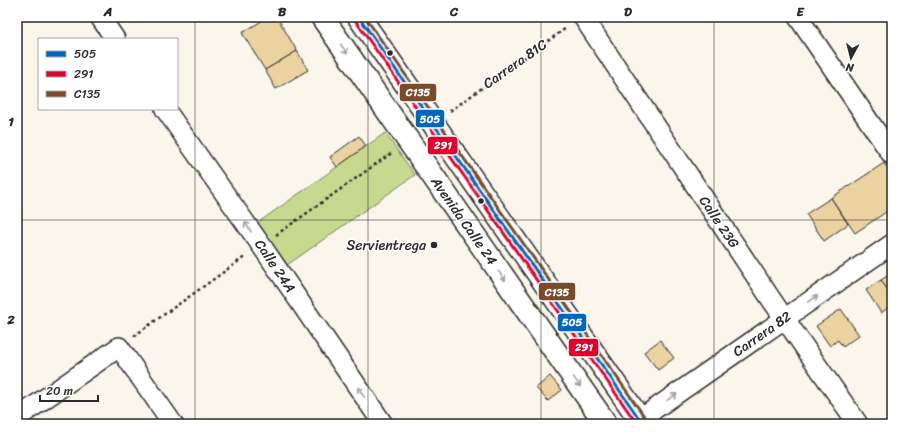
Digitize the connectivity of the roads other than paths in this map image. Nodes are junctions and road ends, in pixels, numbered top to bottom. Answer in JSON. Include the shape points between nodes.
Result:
{"nodes":[{"id":1,"x":100,"y":17,"type":"edge"},
{"id":2,"x":322,"y":17,"type":"edge"},
{"id":3,"x":359,"y":17,"type":"edge"},
{"id":4,"x":798,"y":17,"type":"edge"},
{"id":5,"x":576,"y":22,"type":"edge"},
{"id":6,"x":114,"y":38,"type":"edge"},
{"id":7,"x":166,"y":110,"type":"edge"},
{"id":8,"x":892,"y":155,"type":"edge"},
{"id":9,"x":892,"y":244,"type":"edge"},
{"id":10,"x":784,"y":319,"type":"junction"},
{"id":11,"x":17,"y":418,"type":"edge"},
{"id":12,"x":638,"y":422,"type":"edge"},
{"id":13,"x":173,"y":424,"type":"edge"},
{"id":14,"x":383,"y":424,"type":"edge"},
{"id":15,"x":606,"y":424,"type":"edge"},
{"id":16,"x":858,"y":424,"type":"edge"}],
"edges":[{"from":1,"to":6,"type":"street"},
{"from":2,"to":15,"type":"main road","name":"Avenida Calle 24","one_way":true},
{"from":3,"to":12,"type":"main road"},
{"from":4,"to":8,"type":"street"},
{"from":5,"to":10,"type":"street","name":"Calle 23G"},
{"from":14,"to":7,"type":"street","name":"Calle 24A","one_way":true},
{"from":10,"to":9,"type":"street","name":"Carrera 82","one_way":true},
{"from":12,"to":10,"type":"street","name":"Carrera 82","one_way":true},
{"from":10,"to":16,"type":"street","name":"Calle 23G"},
{"from":11,"to":13,"type":"street","via":[[119,347]]}]}
